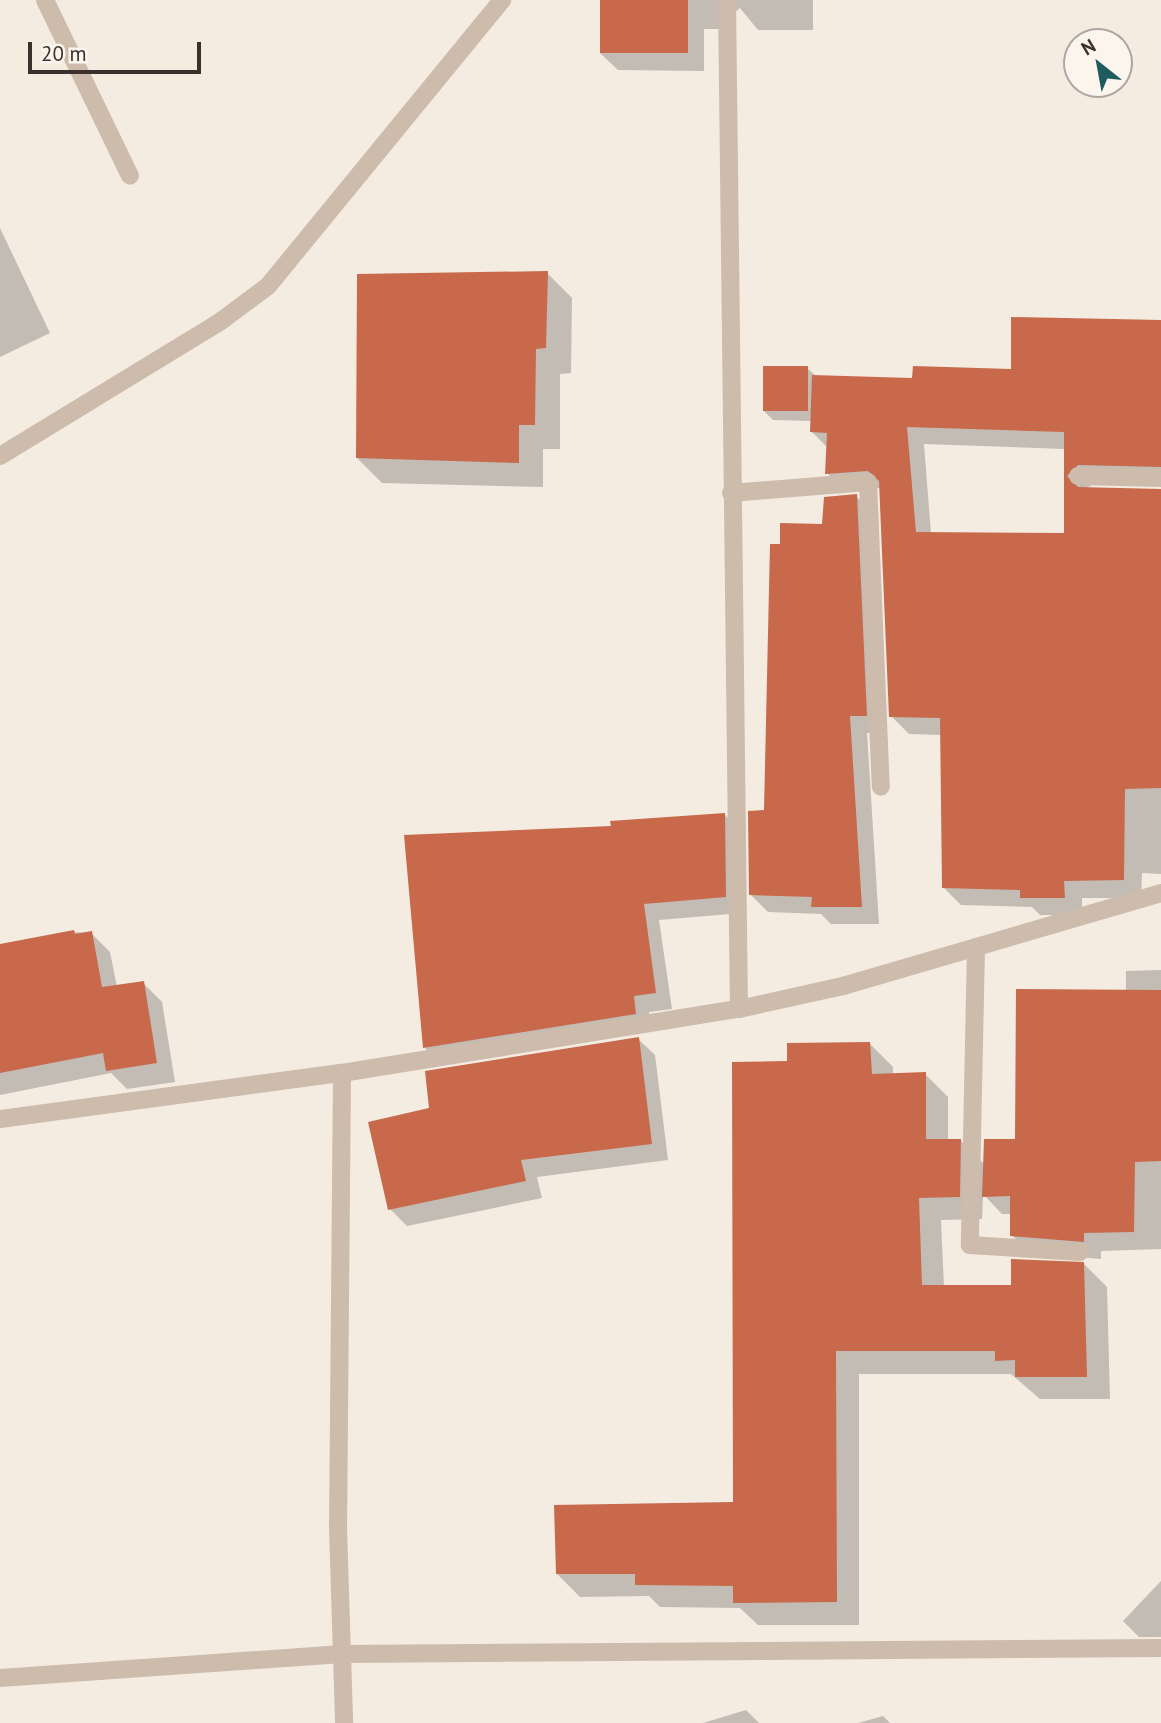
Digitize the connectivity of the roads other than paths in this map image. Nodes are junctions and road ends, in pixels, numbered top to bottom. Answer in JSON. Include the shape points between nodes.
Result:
{"nodes":[{"id":1,"x":45,"y":0,"type":"edge"},
{"id":2,"x":502,"y":0,"type":"edge"},
{"id":3,"x":727,"y":0,"type":"edge"},
{"id":4,"x":130,"y":176,"type":"dead end"},
{"id":5,"x":0,"y":456,"type":"edge"},
{"id":6,"x":1078,"y":476,"type":"dead end"},
{"id":7,"x":1161,"y":478,"type":"edge"},
{"id":8,"x":731,"y":493,"type":"junction"},
{"id":9,"x":881,"y":787,"type":"dead end"},
{"id":10,"x":1161,"y":893,"type":"edge"},
{"id":11,"x":976,"y":947,"type":"junction"},
{"id":12,"x":739,"y":1009,"type":"junction"},
{"id":13,"x":342,"y":1073,"type":"junction"},
{"id":14,"x":0,"y":1119,"type":"edge"},
{"id":15,"x":1080,"y":1252,"type":"dead end"},
{"id":16,"x":1161,"y":1648,"type":"edge"},
{"id":17,"x":342,"y":1654,"type":"junction"},
{"id":18,"x":0,"y":1678,"type":"edge"},
{"id":19,"x":344,"y":1723,"type":"edge"}],
"edges":[{"from":1,"to":4,"type":"street"},
{"from":2,"to":5,"type":"street","via":[[268,286],[221,321]]},
{"from":3,"to":8,"type":"street"},
{"from":6,"to":7,"type":"street"},
{"from":8,"to":9,"type":"street","via":[[868,482]]},
{"from":8,"to":12,"type":"street"},
{"from":10,"to":11,"type":"street"},
{"from":11,"to":12,"type":"street","via":[[843,986]]},
{"from":11,"to":15,"type":"street","via":[[970,1245]]},
{"from":12,"to":13,"type":"street"},
{"from":13,"to":14,"type":"street"},
{"from":13,"to":17,"type":"street","via":[[338,1528]]},
{"from":16,"to":17,"type":"street"},
{"from":17,"to":18,"type":"street"},
{"from":17,"to":19,"type":"street"}]}
